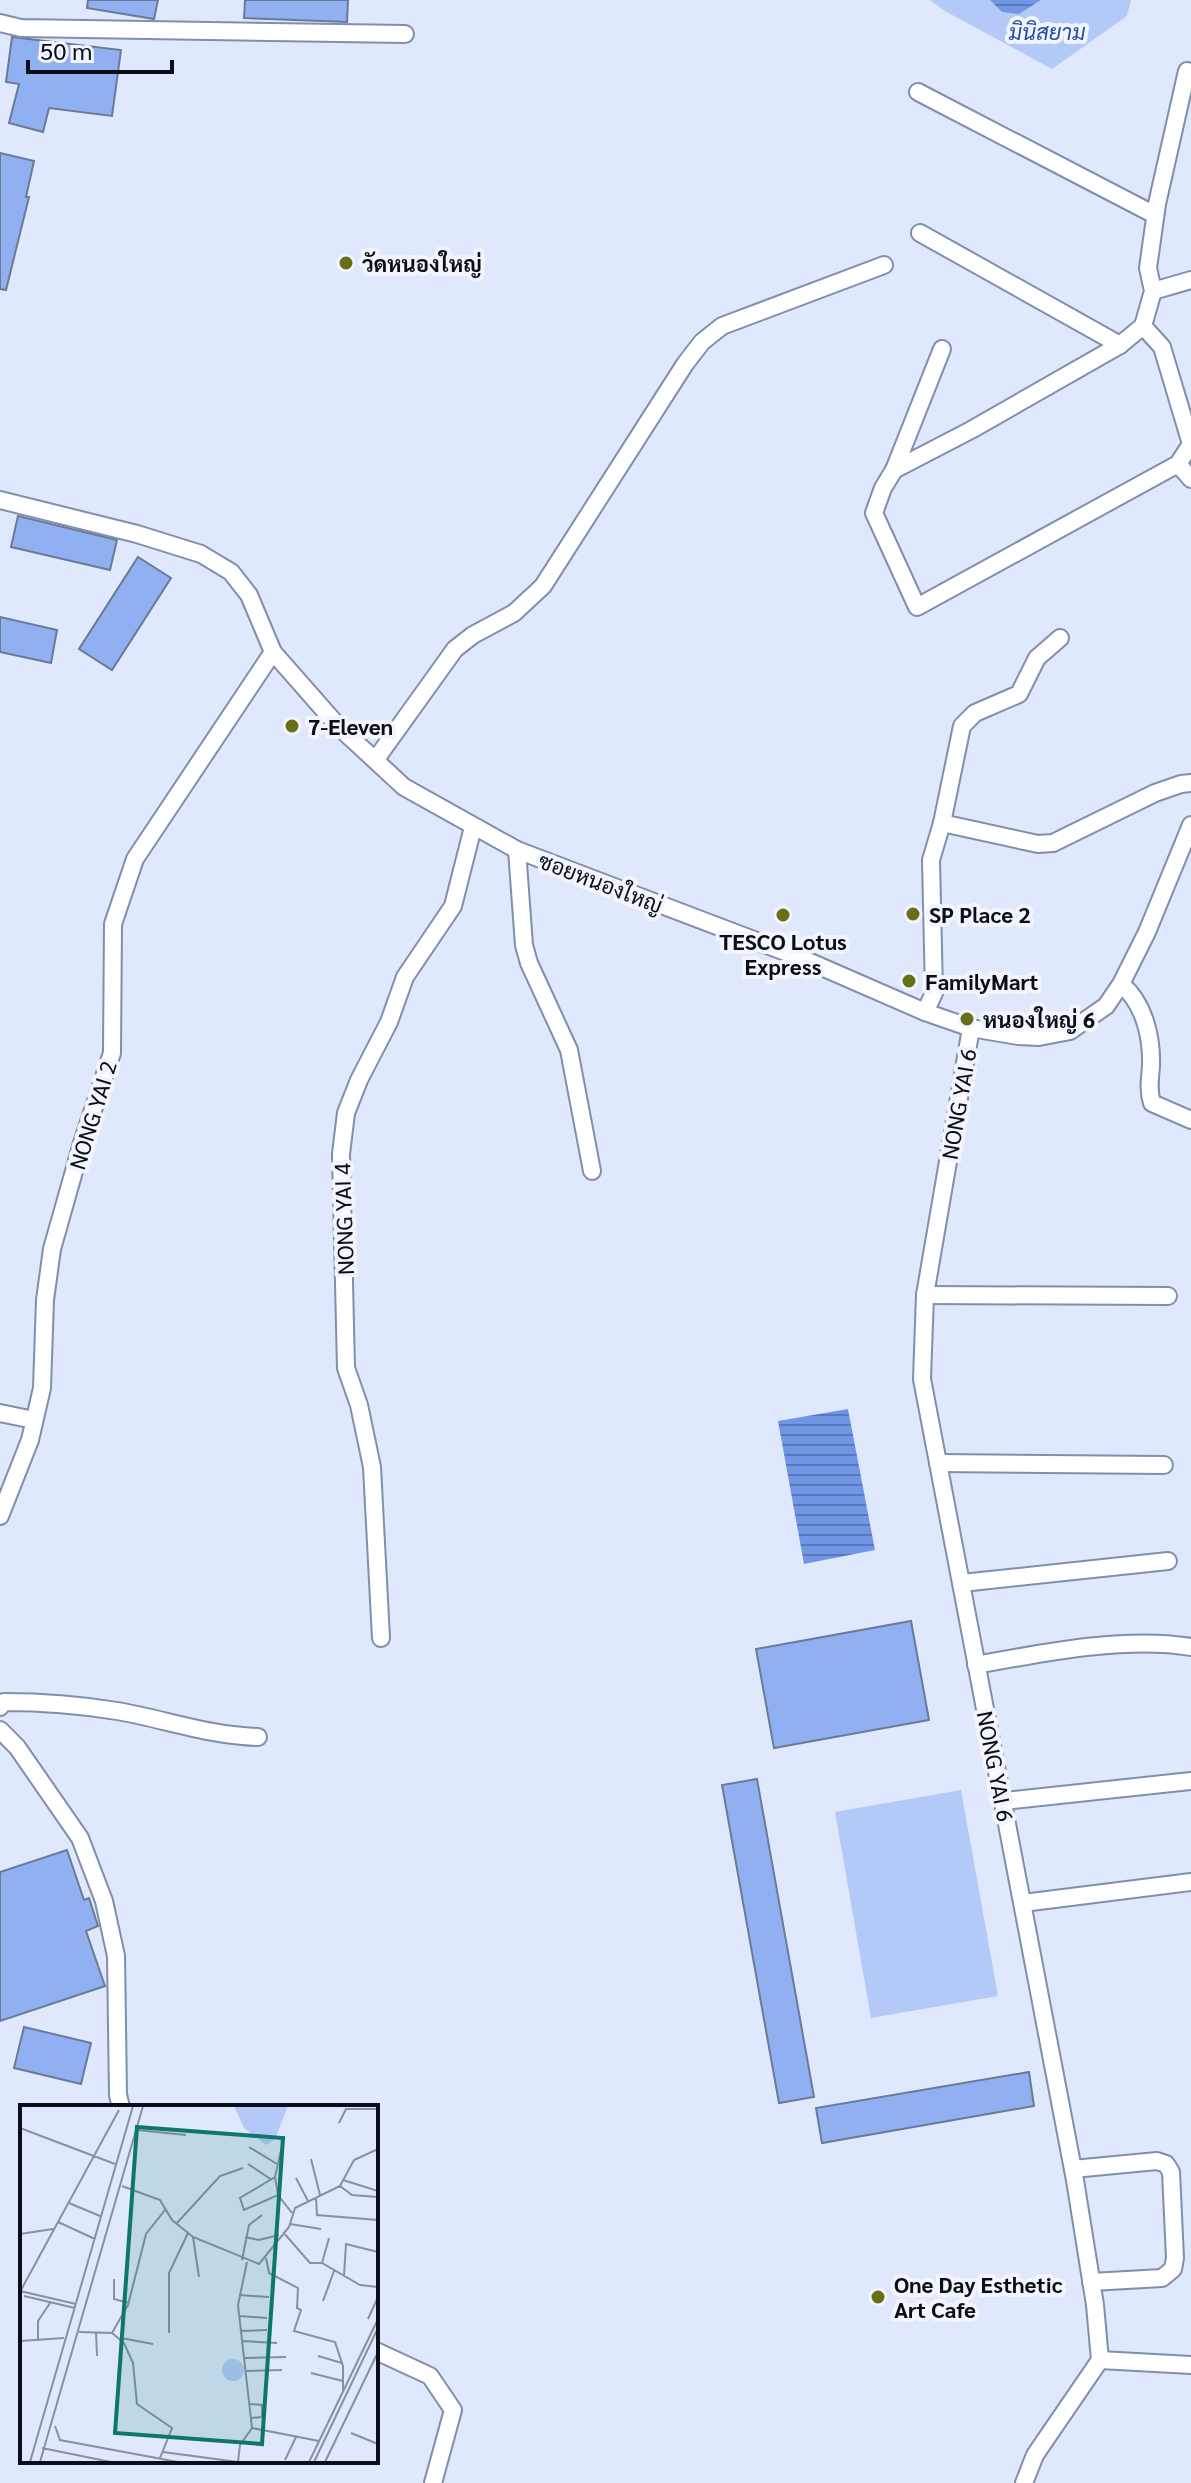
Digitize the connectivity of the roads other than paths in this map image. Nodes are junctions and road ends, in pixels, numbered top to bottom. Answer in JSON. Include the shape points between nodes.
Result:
{"nodes":[{"id":1,"x":0,"y":23,"type":"edge"},
{"id":2,"x":405,"y":34,"type":"dead end"},
{"id":3,"x":1187,"y":71,"type":"dead end"},
{"id":4,"x":918,"y":92,"type":"dead end"},
{"id":5,"x":1155,"y":215,"type":"junction"},
{"id":6,"x":920,"y":233,"type":"dead end"},
{"id":7,"x":884,"y":265,"type":"dead end"},
{"id":8,"x":1191,"y":280,"type":"edge"},
{"id":9,"x":1153,"y":291,"type":"junction"},
{"id":10,"x":1143,"y":326,"type":"junction"},
{"id":11,"x":1120,"y":345,"type":"junction"},
{"id":12,"x":942,"y":349,"type":"dead end"},
{"id":13,"x":1191,"y":444,"type":"edge"},
{"id":14,"x":1178,"y":464,"type":"junction"},
{"id":15,"x":894,"y":470,"type":"junction"},
{"id":16,"x":1191,"y":479,"type":"edge"},
{"id":17,"x":0,"y":500,"type":"edge"},
{"id":18,"x":1060,"y":638,"type":"dead end"},
{"id":19,"x":273,"y":652,"type":"junction"},
{"id":20,"x":376,"y":759,"type":"junction"},
{"id":21,"x":1191,"y":783,"type":"edge"},
{"id":22,"x":942,"y":823,"type":"junction"},
{"id":23,"x":1191,"y":825,"type":"edge"},
{"id":24,"x":473,"y":827,"type":"junction"},
{"id":25,"x":517,"y":850,"type":"junction"},
{"id":26,"x":1121,"y":984,"type":"junction"},
{"id":27,"x":925,"y":1012,"type":"junction"},
{"id":28,"x":971,"y":1028,"type":"junction"},
{"id":29,"x":1191,"y":1120,"type":"edge"},
{"id":30,"x":592,"y":1171,"type":"dead end"},
{"id":31,"x":925,"y":1295,"type":"junction"},
{"id":32,"x":1168,"y":1296,"type":"dead end"},
{"id":33,"x":0,"y":1413,"type":"edge"},
{"id":34,"x":34,"y":1420,"type":"junction"},
{"id":35,"x":938,"y":1463,"type":"junction"},
{"id":36,"x":1164,"y":1465,"type":"dead end"},
{"id":37,"x":0,"y":1516,"type":"edge"},
{"id":38,"x":1168,"y":1561,"type":"dead end"},
{"id":39,"x":962,"y":1583,"type":"junction"},
{"id":40,"x":381,"y":1638,"type":"dead end"},
{"id":41,"x":1191,"y":1647,"type":"edge"},
{"id":42,"x":976,"y":1665,"type":"junction"},
{"id":43,"x":0,"y":1707,"type":"edge"},
{"id":44,"x":0,"y":1730,"type":"edge"},
{"id":45,"x":258,"y":1737,"type":"dead end"},
{"id":46,"x":1191,"y":1781,"type":"edge"},
{"id":47,"x":1004,"y":1801,"type":"junction"},
{"id":48,"x":1191,"y":1882,"type":"edge"},
{"id":49,"x":1023,"y":1903,"type":"junction"},
{"id":50,"x":120,"y":2105,"type":"edge"},
{"id":51,"x":1073,"y":2169,"type":"junction"},
{"id":52,"x":1091,"y":2282,"type":"junction"},
{"id":53,"x":378,"y":2352,"type":"edge"},
{"id":54,"x":1100,"y":2360,"type":"junction"},
{"id":55,"x":1191,"y":2365,"type":"edge"},
{"id":56,"x":433,"y":2483,"type":"edge"},
{"id":57,"x":1024,"y":2483,"type":"edge"}],
"edges":[{"from":1,"to":2,"type":"street","via":[[21,28]]},
{"from":3,"to":5,"type":"street"},
{"from":4,"to":5,"type":"street"},
{"from":5,"to":9,"type":"street","via":[[1148,268]]},
{"from":6,"to":11,"type":"street"},
{"from":7,"to":20,"type":"street","via":[[722,326],[702,342],[543,586],[514,613],[455,649]]},
{"from":8,"to":9,"type":"street"},
{"from":9,"to":10,"type":"street"},
{"from":10,"to":11,"type":"street"},
{"from":10,"to":13,"type":"street","via":[[1162,347]]},
{"from":11,"to":15,"type":"street"},
{"from":12,"to":15,"type":"street"},
{"from":13,"to":14,"type":"street"},
{"from":14,"to":15,"type":"street","via":[[917,607],[874,513]]},
{"from":14,"to":16,"type":"street"},
{"from":17,"to":19,"type":"street","name":"ซอยหนองใหญ่","via":[[201,554],[231,572],[249,595]]},
{"from":18,"to":22,"type":"street","via":[[1037,658],[1019,694],[975,713],[962,726]]},
{"from":19,"to":20,"type":"street","name":"ซอยหนองใหญ่","via":[[338,726]]},
{"from":19,"to":34,"type":"street","name":"NONG YAI 2","via":[[135,859],[113,924],[112,1053],[52,1249],[42,1388]]},
{"from":20,"to":24,"type":"street","name":"ซอยหนองใหญ่","via":[[404,787]]},
{"from":21,"to":22,"type":"street","via":[[1155,793],[1053,843]]},
{"from":22,"to":27,"type":"street","via":[[931,860],[934,993]]},
{"from":23,"to":26,"type":"street","name":"ซอยหนองใหญ่"},
{"from":24,"to":25,"type":"street","name":"ซอยหนองใหญ่"},
{"from":24,"to":40,"type":"street","name":"NONG YAI 4","via":[[453,906],[405,977],[346,1113],[341,1154],[346,1368],[372,1467]]},
{"from":25,"to":27,"type":"street","name":"ซอยหนองใหญ่","via":[[801,958]]},
{"from":25,"to":30,"type":"street","via":[[524,945],[569,1050]]},
{"from":26,"to":28,"type":"street","name":"ซอยหนองใหญ่","via":[[1106,1006],[1070,1031],[1039,1037]]},
{"from":26,"to":29,"type":"street","via":[[1140,1008],[1149,1036],[1152,1103]]},
{"from":27,"to":28,"type":"street","name":"ซอยหนองใหญ่"},
{"from":28,"to":31,"type":"street","name":"NONG YAI 6"},
{"from":31,"to":32,"type":"street"},
{"from":31,"to":35,"type":"street","name":"NONG YAI 6","via":[[922,1379]]},
{"from":33,"to":34,"type":"street"},
{"from":34,"to":37,"type":"street","name":"NONG YAI 2"},
{"from":35,"to":36,"type":"street"},
{"from":35,"to":39,"type":"street","name":"NONG YAI 6"},
{"from":38,"to":39,"type":"street"},
{"from":39,"to":42,"type":"street","name":"NONG YAI 6"},
{"from":41,"to":42,"type":"street","via":[[1162,1642],[1085,1648]]},
{"from":42,"to":47,"type":"street","name":"NONG YAI 6"},
{"from":43,"to":45,"type":"street","via":[[4,1702],[37,1702],[118,1711],[229,1736]]},
{"from":44,"to":50,"type":"street","via":[[80,1838],[104,1901],[116,1956]]},
{"from":46,"to":47,"type":"street"},
{"from":47,"to":49,"type":"street","name":"NONG YAI 6"},
{"from":48,"to":49,"type":"street"},
{"from":49,"to":51,"type":"street","name":"NONG YAI 6"},
{"from":51,"to":52,"type":"street","name":"NONG YAI 6"},
{"from":51,"to":52,"type":"street","via":[[1157,2161],[1171,2172],[1173,2269],[1162,2278]]},
{"from":52,"to":54,"type":"street","name":"NONG YAI 6"},
{"from":53,"to":56,"type":"street","via":[[430,2376],[453,2410]]},
{"from":54,"to":55,"type":"street"},
{"from":54,"to":57,"type":"street","via":[[1035,2455]]}]}
